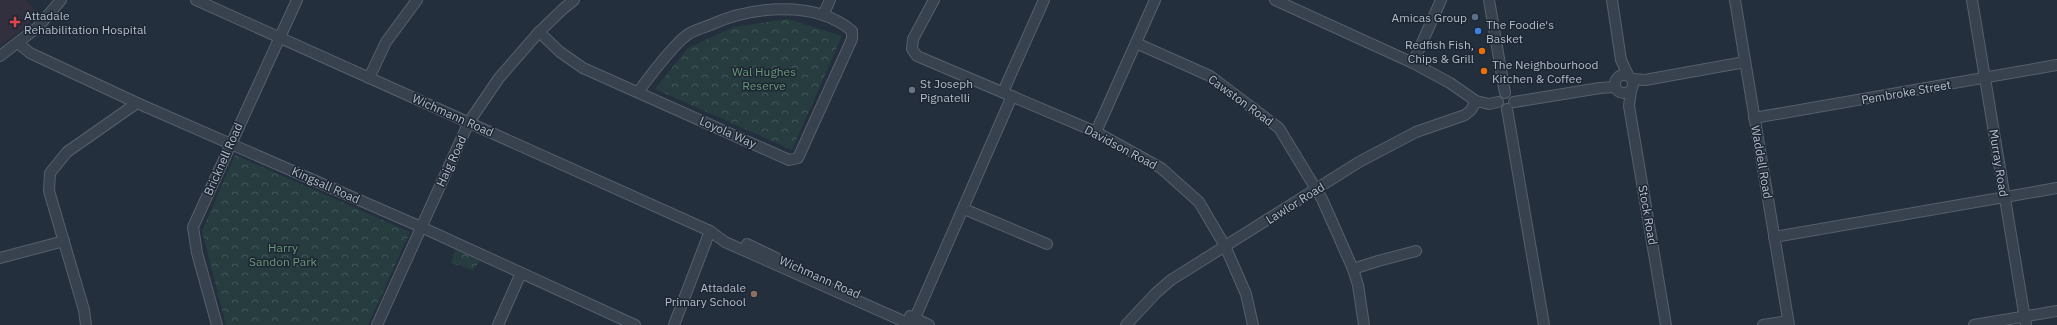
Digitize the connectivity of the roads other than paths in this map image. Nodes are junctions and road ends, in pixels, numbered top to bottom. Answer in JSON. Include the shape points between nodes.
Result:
{"nodes":[{"id":1,"x":62,"y":0,"type":"edge"},
{"id":2,"x":196,"y":0,"type":"edge"},
{"id":3,"x":297,"y":0,"type":"edge"},
{"id":4,"x":418,"y":0,"type":"edge"},
{"id":5,"x":574,"y":0,"type":"edge"},
{"id":6,"x":830,"y":0,"type":"edge"},
{"id":7,"x":934,"y":0,"type":"edge"},
{"id":8,"x":1044,"y":0,"type":"edge"},
{"id":9,"x":1155,"y":0,"type":"edge"},
{"id":10,"x":1275,"y":0,"type":"edge"},
{"id":11,"x":1441,"y":0,"type":"edge"},
{"id":12,"x":1488,"y":0,"type":"edge"},
{"id":13,"x":1612,"y":0,"type":"edge"},
{"id":14,"x":1735,"y":0,"type":"edge"},
{"id":15,"x":1972,"y":0,"type":"edge"},
{"id":16,"x":824,"y":13,"type":"junction"},
{"id":17,"x":539,"y":32,"type":"junction"},
{"id":18,"x":279,"y":38,"type":"junction"},
{"id":19,"x":18,"y":43,"type":"junction"},
{"id":20,"x":1136,"y":43,"type":"junction"},
{"id":21,"x":0,"y":56,"type":"edge"},
{"id":22,"x":1745,"y":62,"type":"junction"},
{"id":23,"x":1413,"y":63,"type":"junction"},
{"id":24,"x":2057,"y":66,"type":"edge"},
{"id":25,"x":369,"y":78,"type":"junction"},
{"id":26,"x":1985,"y":78,"type":"junction"},
{"id":27,"x":1624,"y":83,"type":"junction"},
{"id":28,"x":638,"y":92,"type":"junction"},
{"id":29,"x":1003,"y":92,"type":"junction"},
{"id":30,"x":1505,"y":93,"type":"junction"},
{"id":31,"x":1012,"y":96,"type":"junction"},
{"id":32,"x":1476,"y":101,"type":"junction"},
{"id":33,"x":1498,"y":102,"type":"junction"},
{"id":34,"x":1514,"y":102,"type":"junction"},
{"id":35,"x":137,"y":103,"type":"junction"},
{"id":36,"x":1507,"y":110,"type":"junction"},
{"id":37,"x":1754,"y":118,"type":"junction"},
{"id":38,"x":469,"y":122,"type":"junction"},
{"id":39,"x":1096,"y":132,"type":"junction"},
{"id":40,"x":230,"y":143,"type":"junction"},
{"id":41,"x":2057,"y":188,"type":"edge"},
{"id":42,"x":1317,"y":190,"type":"junction"},
{"id":43,"x":2004,"y":197,"type":"junction"},
{"id":44,"x":964,"y":209,"type":"junction"},
{"id":45,"x":421,"y":227,"type":"junction"},
{"id":46,"x":710,"y":231,"type":"junction"},
{"id":47,"x":1774,"y":237,"type":"junction"},
{"id":48,"x":64,"y":241,"type":"junction"},
{"id":49,"x":1047,"y":244,"type":"dead end"},
{"id":50,"x":1225,"y":246,"type":"junction"},
{"id":51,"x":1416,"y":251,"type":"dead end"},
{"id":52,"x":0,"y":258,"type":"edge"},
{"id":53,"x":1353,"y":270,"type":"junction"},
{"id":54,"x":521,"y":273,"type":"junction"},
{"id":55,"x":2057,"y":311,"type":"edge"},
{"id":56,"x":2025,"y":321,"type":"edge"},
{"id":57,"x":913,"y":323,"type":"edge"},
{"id":58,"x":1789,"y":323,"type":"edge"},
{"id":59,"x":86,"y":325,"type":"edge"},
{"id":60,"x":217,"y":325,"type":"edge"},
{"id":61,"x":377,"y":325,"type":"edge"},
{"id":62,"x":498,"y":325,"type":"edge"},
{"id":63,"x":635,"y":325,"type":"edge"},
{"id":64,"x":674,"y":325,"type":"edge"},
{"id":65,"x":929,"y":325,"type":"edge"},
{"id":66,"x":1126,"y":325,"type":"edge"},
{"id":67,"x":1253,"y":325,"type":"edge"},
{"id":68,"x":1364,"y":325,"type":"edge"},
{"id":69,"x":1544,"y":325,"type":"edge"},
{"id":70,"x":1666,"y":325,"type":"edge"},
{"id":71,"x":1763,"y":325,"type":"edge"},
{"id":72,"x":1974,"y":325,"type":"edge"}],
"edges":[{"from":1,"to":19,"type":"street","via":[[38,27]]},
{"from":2,"to":18,"type":"street","name":"Wichmann Road"},
{"from":3,"to":18,"type":"street","name":"Bricknell Road"},
{"from":4,"to":25,"type":"street","via":[[386,42]]},
{"from":5,"to":17,"type":"street","name":"Haig Road"},
{"from":6,"to":16,"type":"street"},
{"from":7,"to":29,"type":"street","name":"Davidson Road","via":[[914,39],[912,49],[917,56]]},
{"from":8,"to":29,"type":"street"},
{"from":9,"to":20,"type":"street"},
{"from":10,"to":23,"type":"street"},
{"from":11,"to":23,"type":"street"},
{"from":12,"to":30,"type":"street"},
{"from":13,"to":27,"type":"street","name":"Stock Road"},
{"from":14,"to":22,"type":"street","name":"Waddell Road"},
{"from":15,"to":26,"type":"street","name":"Murray Road"},
{"from":16,"to":28,"type":"street","via":[[786,6],[734,14],[688,35],[657,66]]},
{"from":16,"to":28,"type":"street","name":"Loyola Way","via":[[845,24],[852,31],[852,39],[798,158],[790,160]]},
{"from":17,"to":28,"type":"street","name":"Loyola Way","via":[[560,52],[583,68]]},
{"from":17,"to":38,"type":"street","name":"Haig Road","via":[[499,78]]},
{"from":18,"to":25,"type":"street","name":"Wichmann Road"},
{"from":18,"to":40,"type":"street","name":"Bricknell Road"},
{"from":19,"to":21,"type":"street"},
{"from":19,"to":35,"type":"street","name":"Kingsall Road","via":[[30,53]]},
{"from":20,"to":39,"type":"street"},
{"from":20,"to":42,"type":"street","name":"Cawston Road","via":[[1210,76],[1279,128]]},
{"from":22,"to":27,"type":"street"},
{"from":22,"to":37,"type":"street","name":"Waddell Road"},
{"from":23,"to":32,"type":"street"},
{"from":24,"to":26,"type":"street","name":"Pembroke Street"},
{"from":25,"to":38,"type":"street","name":"Wichmann Road"},
{"from":26,"to":37,"type":"street","name":"Pembroke Street"},
{"from":26,"to":43,"type":"street","name":"Murray Road"},
{"from":27,"to":34,"type":"street"},
{"from":27,"to":70,"type":"street","name":"Stock Road"},
{"from":29,"to":31,"type":"street","name":"Davidson Road"},
{"from":30,"to":33,"type":"street","via":[[1499,97]]},
{"from":30,"to":34,"type":"street","via":[[1512,95]]},
{"from":31,"to":39,"type":"street","name":"Davidson Road"},
{"from":31,"to":44,"type":"street"},
{"from":32,"to":33,"type":"street","via":[[1489,104]]},
{"from":32,"to":42,"type":"street","name":"Lawlor Road","via":[[1465,115],[1416,132],[1359,162]]},
{"from":33,"to":36,"type":"street"},
{"from":34,"to":36,"type":"street"},
{"from":35,"to":40,"type":"street","name":"Kingsall Road"},
{"from":35,"to":48,"type":"street","via":[[67,152],[50,173],[49,191]]},
{"from":36,"to":69,"type":"street"},
{"from":37,"to":47,"type":"street","name":"Waddell Road"},
{"from":38,"to":45,"type":"street","name":"Haig Road"},
{"from":38,"to":46,"type":"street","name":"Wichmann Road"},
{"from":39,"to":50,"type":"street","name":"Davidson Road","via":[[1161,168],[1199,202]]},
{"from":40,"to":45,"type":"street","name":"Kingsall Road"},
{"from":40,"to":60,"type":"street","name":"Bricknell Road","via":[[193,227],[197,253]]},
{"from":41,"to":43,"type":"street"},
{"from":42,"to":50,"type":"street","name":"Lawlor Road"},
{"from":42,"to":53,"type":"street","name":"Cawston Road"},
{"from":43,"to":47,"type":"street"},
{"from":43,"to":56,"type":"street","name":"Murray Road"},
{"from":44,"to":49,"type":"street"},
{"from":44,"to":57,"type":"street"},
{"from":45,"to":54,"type":"street","name":"Kingsall Road"},
{"from":45,"to":61,"type":"street","name":"Haig Road"},
{"from":46,"to":57,"type":"street","name":"Wichmann Road","via":[[725,242]]},
{"from":46,"to":64,"type":"street"},
{"from":47,"to":58,"type":"street","name":"Waddell Road"},
{"from":48,"to":52,"type":"street"},
{"from":48,"to":59,"type":"street"},
{"from":50,"to":66,"type":"street","name":"Lawlor Road","via":[[1171,280],[1150,298]]},
{"from":50,"to":67,"type":"street","name":"Davidson Road","via":[[1246,294]]},
{"from":51,"to":53,"type":"street"},
{"from":53,"to":68,"type":"street","name":"Cawston Road"},
{"from":54,"to":62,"type":"street"},
{"from":54,"to":63,"type":"street","name":"Kingsall Road"},
{"from":55,"to":56,"type":"street"},
{"from":56,"to":72,"type":"street"},
{"from":57,"to":65,"type":"street","name":"Wichmann Road"},
{"from":58,"to":71,"type":"street"}]}
